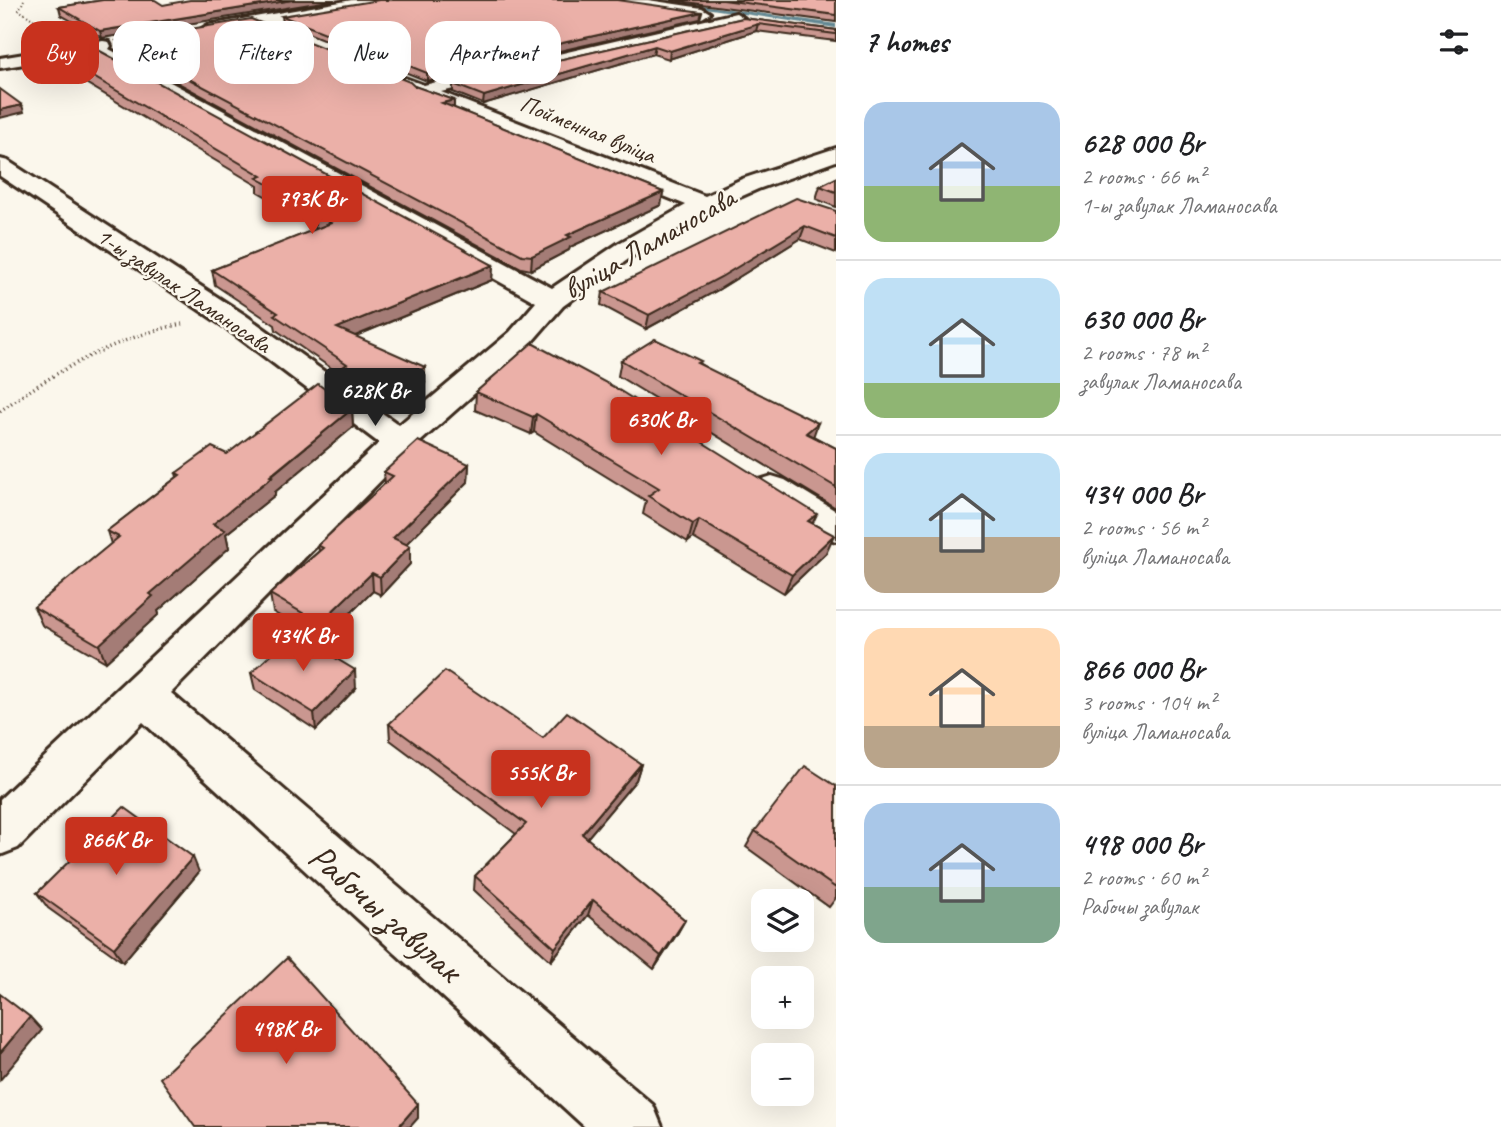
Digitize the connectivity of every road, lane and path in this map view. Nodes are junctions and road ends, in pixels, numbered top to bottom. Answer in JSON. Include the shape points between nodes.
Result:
{"nodes":[{"id":1,"x":378,"y":0,"type":"edge"},
{"id":2,"x":618,"y":0,"type":"edge"},
{"id":3,"x":682,"y":0,"type":"edge"},
{"id":4,"x":743,"y":15,"type":"junction"},
{"id":5,"x":263,"y":21,"type":"edge"},
{"id":6,"x":99,"y":50,"type":"edge"},
{"id":7,"x":21,"y":60,"type":"edge"},
{"id":8,"x":0,"y":63,"type":"edge"},
{"id":9,"x":404,"y":84,"type":"edge"},
{"id":10,"x":421,"y":91,"type":"junction"},
{"id":11,"x":836,"y":154,"type":"edge"},
{"id":12,"x":0,"y":166,"type":"edge"},
{"id":13,"x":750,"y":184,"type":"junction"},
{"id":14,"x":787,"y":198,"type":"dead end"},
{"id":15,"x":705,"y":204,"type":"junction"},
{"id":16,"x":553,"y":300,"type":"junction"},
{"id":17,"x":235,"y":321,"type":"junction"},
{"id":18,"x":0,"y":411,"type":"edge"},
{"id":19,"x":400,"y":442,"type":"junction"},
{"id":20,"x":743,"y":469,"type":"edge"},
{"id":21,"x":836,"y":528,"type":"edge"},
{"id":22,"x":143,"y":695,"type":"junction"},
{"id":23,"x":0,"y":832,"type":"edge"},
{"id":24,"x":631,"y":1127,"type":"edge"}],
"edges":[{"from":1,"to":5,"type":"street"},
{"from":2,"to":4,"type":"street"},
{"from":3,"to":4,"type":"street"},
{"from":4,"to":10,"type":"street"},
{"from":6,"to":16,"type":"street"},
{"from":7,"to":8,"type":"street"},
{"from":9,"to":10,"type":"street","name":"Пойменная вуліца"},
{"from":10,"to":15,"type":"street","name":"Пойменная вуліца"},
{"from":11,"to":13,"type":"street","name":"вуліца Ламаносава"},
{"from":12,"to":17,"type":"street","name":"1-ы завулак Ламаносава"},
{"from":13,"to":14,"type":"street"},
{"from":13,"to":15,"type":"street","name":"вуліца Ламаносава"},
{"from":15,"to":16,"type":"street","name":"вуліца Ламаносава","via":[[628,248]]},
{"from":16,"to":19,"type":"street","name":"вуліца Ламаносава","via":[[532,344]]},
{"from":17,"to":18,"type":"path","via":[[170,326],[133,337],[65,369]]},
{"from":17,"to":19,"type":"street","name":"1-ы завулак Ламаносава"},
{"from":19,"to":22,"type":"street","name":"вуліца Ламаносава"},
{"from":20,"to":21,"type":"street"},
{"from":22,"to":23,"type":"street","name":"вуліца Ламаносава"},
{"from":22,"to":24,"type":"street","name":"Рабочы завулак"}]}
